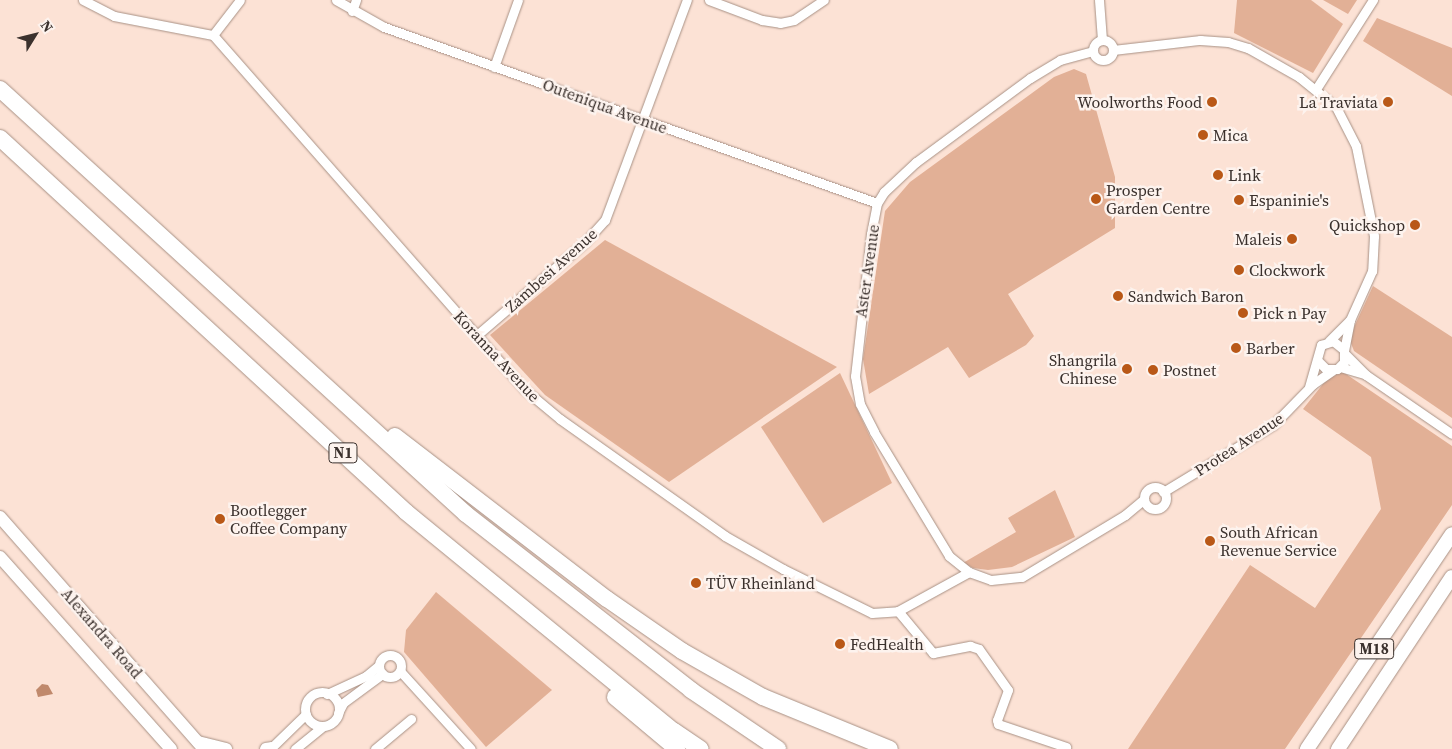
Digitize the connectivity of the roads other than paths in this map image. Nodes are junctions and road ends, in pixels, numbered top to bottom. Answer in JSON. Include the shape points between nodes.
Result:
{"nodes":[{"id":1,"x":84,"y":0,"type":"edge"},
{"id":2,"x":240,"y":0,"type":"edge"},
{"id":3,"x":336,"y":0,"type":"edge"},
{"id":4,"x":356,"y":0,"type":"edge"},
{"id":5,"x":518,"y":0,"type":"edge"},
{"id":6,"x":686,"y":0,"type":"edge"},
{"id":7,"x":709,"y":0,"type":"edge"},
{"id":8,"x":824,"y":0,"type":"edge"},
{"id":9,"x":1099,"y":0,"type":"edge"},
{"id":10,"x":1373,"y":0,"type":"edge"},
{"id":11,"x":352,"y":11,"type":"junction"},
{"id":12,"x":213,"y":35,"type":"junction"},
{"id":13,"x":1102,"y":40,"type":"junction"},
{"id":14,"x":1113,"y":50,"type":"junction"},
{"id":15,"x":1093,"y":51,"type":"junction"},
{"id":16,"x":494,"y":67,"type":"junction"},
{"id":17,"x":0,"y":89,"type":"edge"},
{"id":18,"x":1316,"y":89,"type":"junction"},
{"id":19,"x":642,"y":120,"type":"junction"},
{"id":20,"x":0,"y":138,"type":"edge"},
{"id":21,"x":877,"y":203,"type":"junction"},
{"id":22,"x":1350,"y":320,"type":"junction"},
{"id":23,"x":477,"y":335,"type":"junction"},
{"id":24,"x":1329,"y":341,"type":"junction"},
{"id":25,"x":1345,"y":352,"type":"junction"},
{"id":26,"x":1318,"y":361,"type":"junction"},
{"id":27,"x":304,"y":366,"type":"junction"},
{"id":28,"x":1336,"y":368,"type":"junction"},
{"id":29,"x":1366,"y":375,"type":"junction"},
{"id":30,"x":1308,"y":390,"type":"junction"},
{"id":31,"x":1452,"y":434,"type":"edge"},
{"id":32,"x":1164,"y":492,"type":"junction"},
{"id":33,"x":1144,"y":499,"type":"junction"},
{"id":34,"x":1150,"y":507,"type":"junction"},
{"id":35,"x":1125,"y":515,"type":"junction"},
{"id":36,"x":0,"y":517,"type":"edge"},
{"id":37,"x":1452,"y":534,"type":"edge"},
{"id":38,"x":0,"y":557,"type":"edge"},
{"id":39,"x":968,"y":572,"type":"junction"},
{"id":40,"x":1452,"y":577,"type":"edge"},
{"id":41,"x":489,"y":582,"type":"junction"},
{"id":42,"x":898,"y":610,"type":"junction"},
{"id":43,"x":380,"y":670,"type":"junction"},
{"id":44,"x":400,"y":671,"type":"junction"},
{"id":45,"x":327,"y":694,"type":"junction"},
{"id":46,"x":306,"y":714,"type":"junction"},
{"id":47,"x":338,"y":714,"type":"junction"},
{"id":48,"x":411,"y":720,"type":"dead end"},
{"id":49,"x":323,"y":726,"type":"junction"},
{"id":50,"x":201,"y":745,"type":"edge"},
{"id":51,"x":1066,"y":748,"type":"dead end"},
{"id":52,"x":171,"y":749,"type":"edge"},
{"id":53,"x":226,"y":749,"type":"edge"},
{"id":54,"x":269,"y":749,"type":"edge"},
{"id":55,"x":295,"y":749,"type":"edge"},
{"id":56,"x":375,"y":749,"type":"edge"},
{"id":57,"x":471,"y":749,"type":"edge"},
{"id":58,"x":677,"y":749,"type":"edge"},
{"id":59,"x":701,"y":749,"type":"edge"},
{"id":60,"x":778,"y":749,"type":"edge"},
{"id":61,"x":890,"y":749,"type":"edge"},
{"id":62,"x":1307,"y":749,"type":"edge"},
{"id":63,"x":1338,"y":749,"type":"edge"}],
"edges":[{"from":1,"to":12,"type":"street","via":[[114,16]]},
{"from":2,"to":12,"type":"street"},
{"from":3,"to":11,"type":"street","name":"Outeniqua Avenue"},
{"from":4,"to":11,"type":"street"},
{"from":5,"to":16,"type":"street"},
{"from":6,"to":19,"type":"street","name":"Zambesi Avenue"},
{"from":7,"to":8,"type":"street","via":[[762,20],[780,22],[794,20]]},
{"from":9,"to":13,"type":"street"},
{"from":10,"to":18,"type":"street"},
{"from":11,"to":16,"type":"street","name":"Outeniqua Avenue","via":[[384,27]]},
{"from":12,"to":23,"type":"street","name":"Koranna Avenue"},
{"from":13,"to":14,"type":"street"},
{"from":13,"to":15,"type":"street","via":[[1094,45]]},
{"from":14,"to":15,"type":"street","via":[[1110,58],[1102,61]]},
{"from":14,"to":18,"type":"street","via":[[1222,41],[1248,48]]},
{"from":15,"to":21,"type":"street","name":"Aster Avenue","via":[[1060,60],[1030,78],[903,172]]},
{"from":16,"to":19,"type":"street","name":"Outeniqua Avenue"},
{"from":17,"to":27,"type":"highway","number":"N1"},
{"from":18,"to":22,"type":"street","via":[[1336,108],[1352,136],[1373,228],[1372,271]]},
{"from":19,"to":21,"type":"street","name":"Outeniqua Avenue"},
{"from":19,"to":23,"type":"street","name":"Zambesi Avenue","via":[[605,220]]},
{"from":20,"to":41,"type":"highway","number":"N1","via":[[406,512]]},
{"from":21,"to":39,"type":"street","name":"Aster Avenue","via":[[855,359],[858,394],[874,432],[949,556]]},
{"from":22,"to":24,"type":"street"},
{"from":22,"to":25,"type":"street"},
{"from":23,"to":42,"type":"street","name":"Koranna Avenue","via":[[541,404],[725,536],[865,610],[881,614]]},
{"from":24,"to":25,"type":"street","via":[[1339,344]]},
{"from":24,"to":26,"type":"street","via":[[1319,348]]},
{"from":25,"to":28,"type":"street"},
{"from":25,"to":29,"type":"street"},
{"from":26,"to":28,"type":"street","via":[[1323,367]]},
{"from":26,"to":30,"type":"street","name":"Protea Avenue"},
{"from":27,"to":60,"type":"highway","number":"N1","via":[[466,514],[691,690]]},
{"from":27,"to":61,"type":"highway","via":[[659,636],[763,696]]},
{"from":28,"to":29,"type":"street"},
{"from":28,"to":30,"type":"street","name":"Protea Avenue"},
{"from":29,"to":31,"type":"street"},
{"from":30,"to":32,"type":"street","name":"Protea Avenue","via":[[1273,425]]},
{"from":32,"to":33,"type":"street","via":[[1152,487]]},
{"from":32,"to":34,"type":"street","via":[[1162,505]]},
{"from":33,"to":34,"type":"street"},
{"from":33,"to":35,"type":"street"},
{"from":34,"to":35,"type":"street"},
{"from":35,"to":39,"type":"street","via":[[1022,576],[991,580]]},
{"from":36,"to":50,"type":"main road","name":"Alexandra Road"},
{"from":37,"to":62,"type":"main road","number":"M18"},
{"from":38,"to":52,"type":"main road","name":"Alexandra Road"},
{"from":39,"to":42,"type":"street","name":"Koranna Avenue"},
{"from":40,"to":63,"type":"main road","number":"M18"},
{"from":41,"to":58,"type":"highway","via":[[532,628]]},
{"from":41,"to":59,"type":"highway","number":"N1","via":[[674,731]]},
{"from":42,"to":51,"type":"street","via":[[933,653],[970,646],[979,649],[1008,690],[996,720],[998,724]]},
{"from":43,"to":44,"type":"street","via":[[390,677]]},
{"from":43,"to":44,"type":"street","via":[[384,656],[393,655],[400,660]]},
{"from":43,"to":45,"type":"street"},
{"from":43,"to":47,"type":"street","via":[[344,703]]},
{"from":44,"to":57,"type":"street"},
{"from":45,"to":46,"type":"street","via":[[310,697]]},
{"from":45,"to":47,"type":"street","via":[[335,699]]},
{"from":46,"to":49,"type":"street","via":[[314,724]]},
{"from":46,"to":54,"type":"street"},
{"from":47,"to":49,"type":"street","via":[[331,723]]},
{"from":48,"to":56,"type":"street"},
{"from":49,"to":55,"type":"street"},
{"from":50,"to":53,"type":"main road"}]}
